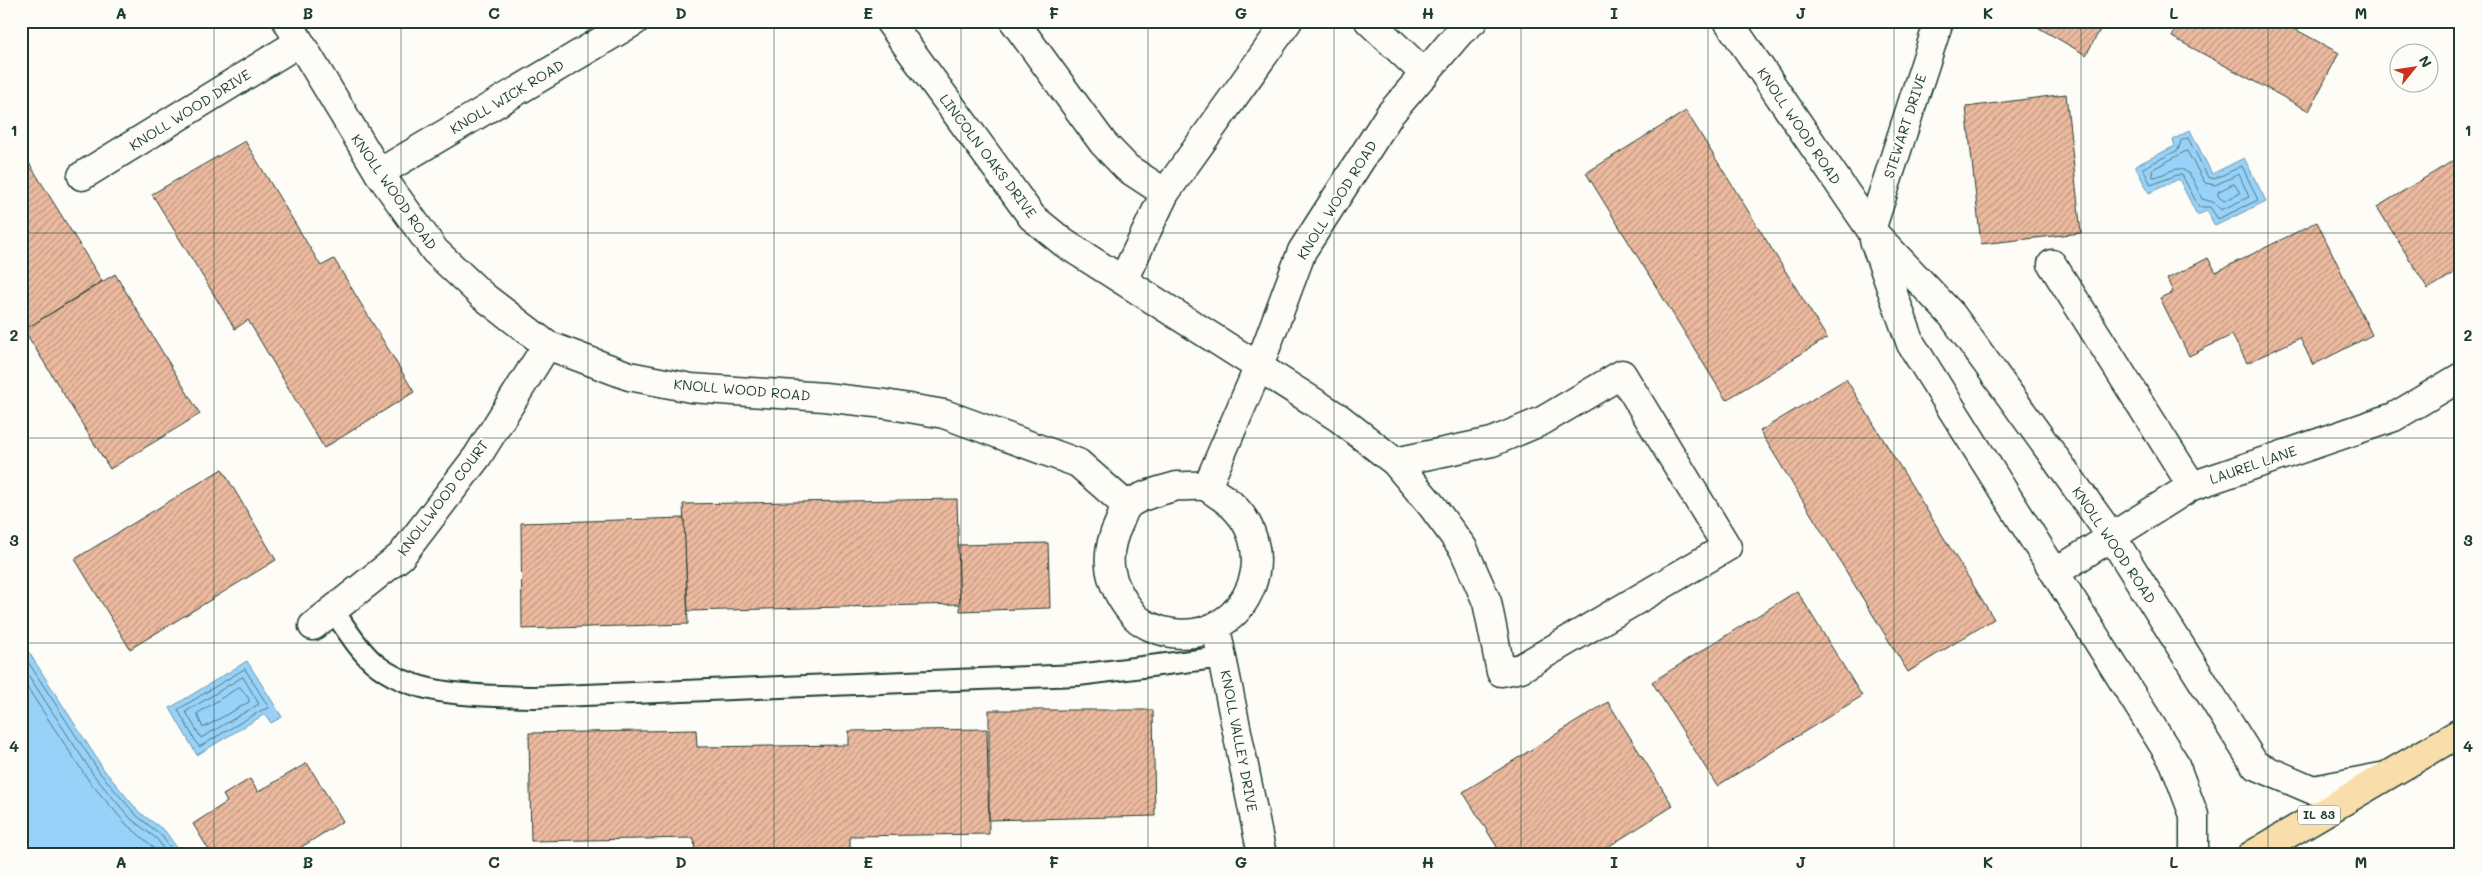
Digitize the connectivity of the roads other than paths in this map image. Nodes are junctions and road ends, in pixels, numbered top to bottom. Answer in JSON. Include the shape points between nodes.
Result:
{"nodes":[{"id":1,"x":635,"y":21,"type":"edge"},
{"id":2,"x":889,"y":21,"type":"edge"},
{"id":3,"x":1014,"y":21,"type":"edge"},
{"id":4,"x":1288,"y":21,"type":"edge"},
{"id":5,"x":1473,"y":21,"type":"edge"},
{"id":6,"x":1728,"y":21,"type":"edge"},
{"id":7,"x":1940,"y":21,"type":"edge"},
{"id":8,"x":1376,"y":23,"type":"edge"},
{"id":9,"x":292,"y":32,"type":"edge"},
{"id":10,"x":1425,"y":74,"type":"junction"},
{"id":11,"x":378,"y":173,"type":"junction"},
{"id":12,"x":82,"y":176,"type":"dead end"},
{"id":13,"x":1165,"y":193,"type":"junction"},
{"id":14,"x":1871,"y":230,"type":"junction"},
{"id":15,"x":2052,"y":264,"type":"dead end"},
{"id":16,"x":1123,"y":280,"type":"junction"},
{"id":17,"x":547,"y":345,"type":"junction"},
{"id":18,"x":1259,"y":366,"type":"junction"},
{"id":19,"x":2461,"y":377,"type":"edge"},
{"id":20,"x":1395,"y":462,"type":"junction"},
{"id":21,"x":2192,"y":486,"type":"junction"},
{"id":22,"x":1207,"y":487,"type":"junction"},
{"id":23,"x":1128,"y":506,"type":"junction"},
{"id":24,"x":2112,"y":537,"type":"junction"},
{"id":25,"x":2056,"y":572,"type":"junction"},
{"id":26,"x":323,"y":618,"type":"joint"},
{"id":27,"x":1216,"y":628,"type":"junction"},
{"id":28,"x":1223,"y":657,"type":"junction"},
{"id":29,"x":2461,"y":732,"type":"edge"},
{"id":30,"x":2386,"y":776,"type":"junction"},
{"id":31,"x":1262,"y":855,"type":"edge"},
{"id":32,"x":2194,"y":855,"type":"edge"},
{"id":33,"x":2252,"y":855,"type":"edge"}],
"edges":[{"from":1,"to":11,"type":"street","name":"KNOLL WICK ROAD"},
{"from":2,"to":16,"type":"street","name":"LINCOLN OAKS DRIVE","via":[[1032,217],[1064,244]]},
{"from":3,"to":13,"type":"street","via":[[1103,143],[1127,168]]},
{"from":4,"to":13,"type":"street"},
{"from":5,"to":10,"type":"street","name":"KNOLL WOOD ROAD"},
{"from":6,"to":14,"type":"street","name":"KNOLL WOOD ROAD"},
{"from":7,"to":14,"type":"street","name":"STEWART DRIVE"},
{"from":8,"to":10,"type":"street"},
{"from":9,"to":11,"type":"street","name":"KNOLL WOOD ROAD"},
{"from":9,"to":12,"type":"street","name":"KNOLL WOOD DRIVE"},
{"from":10,"to":18,"type":"street","name":"KNOLL WOOD ROAD","via":[[1390,114],[1302,251]]},
{"from":11,"to":17,"type":"street","name":"KNOLL WOOD ROAD","via":[[435,251],[483,296]]},
{"from":13,"to":16,"type":"street"},
{"from":14,"to":24,"type":"street","name":"KNOLL WOOD ROAD","via":[[1952,315]]},
{"from":14,"to":25,"type":"street","name":"KNOLL WOOD ROAD","via":[[1912,344]]},
{"from":15,"to":21,"type":"street"},
{"from":16,"to":18,"type":"street","name":"LINCOLN OAKS DRIVE"},
{"from":17,"to":23,"type":"street","name":"KNOLL WOOD ROAD","via":[[629,376],[691,388],[824,397],[944,414],[1078,463]]},
{"from":17,"to":26,"type":"street","name":"KNOLLWOOD COURT","via":[[477,457],[401,556]]},
{"from":18,"to":20,"type":"street","name":"LINCOLN OAKS DRIVE","via":[[1339,418]]},
{"from":18,"to":22,"type":"street","name":"KNOLL WOOD ROAD"},
{"from":19,"to":21,"type":"street","name":"LAUREL LANE","via":[[2394,417]]},
{"from":20,"to":20,"type":"street","name":"LINCOLN OAKS DRIVE","via":[[1462,548],[1487,602],[1500,672],[1521,668],[1727,547],[1622,374],[1542,421],[1492,442]]},
{"from":21,"to":24,"type":"street","name":"LAUREL LANE"},
{"from":22,"to":23,"type":"street","via":[[1177,486],[1149,494]]},
{"from":22,"to":27,"type":"street","via":[[1231,504],[1249,527],[1257,556],[1253,584],[1239,610]]},
{"from":23,"to":27,"type":"street","via":[[1112,537],[1108,566],[1117,594],[1134,617],[1160,631],[1188,635]]},
{"from":24,"to":25,"type":"street","name":"LAUREL LANE"},
{"from":24,"to":30,"type":"street","name":"KNOLL WOOD ROAD","via":[[2255,765],[2313,790]]},
{"from":25,"to":32,"type":"street","name":"KNOLL WOOD ROAD","via":[[2174,762],[2194,815]]},
{"from":26,"to":28,"type":"lane","via":[[393,677],[430,689],[473,695],[535,697],[1078,675]]},
{"from":27,"to":28,"type":"street","name":"KNOLL VALLEY DRIVE"},
{"from":28,"to":31,"type":"street","name":"KNOLL VALLEY DRIVE"},
{"from":29,"to":30,"type":"highway","number":"IL 83"},
{"from":30,"to":33,"type":"highway","number":"IL 83"}]}
